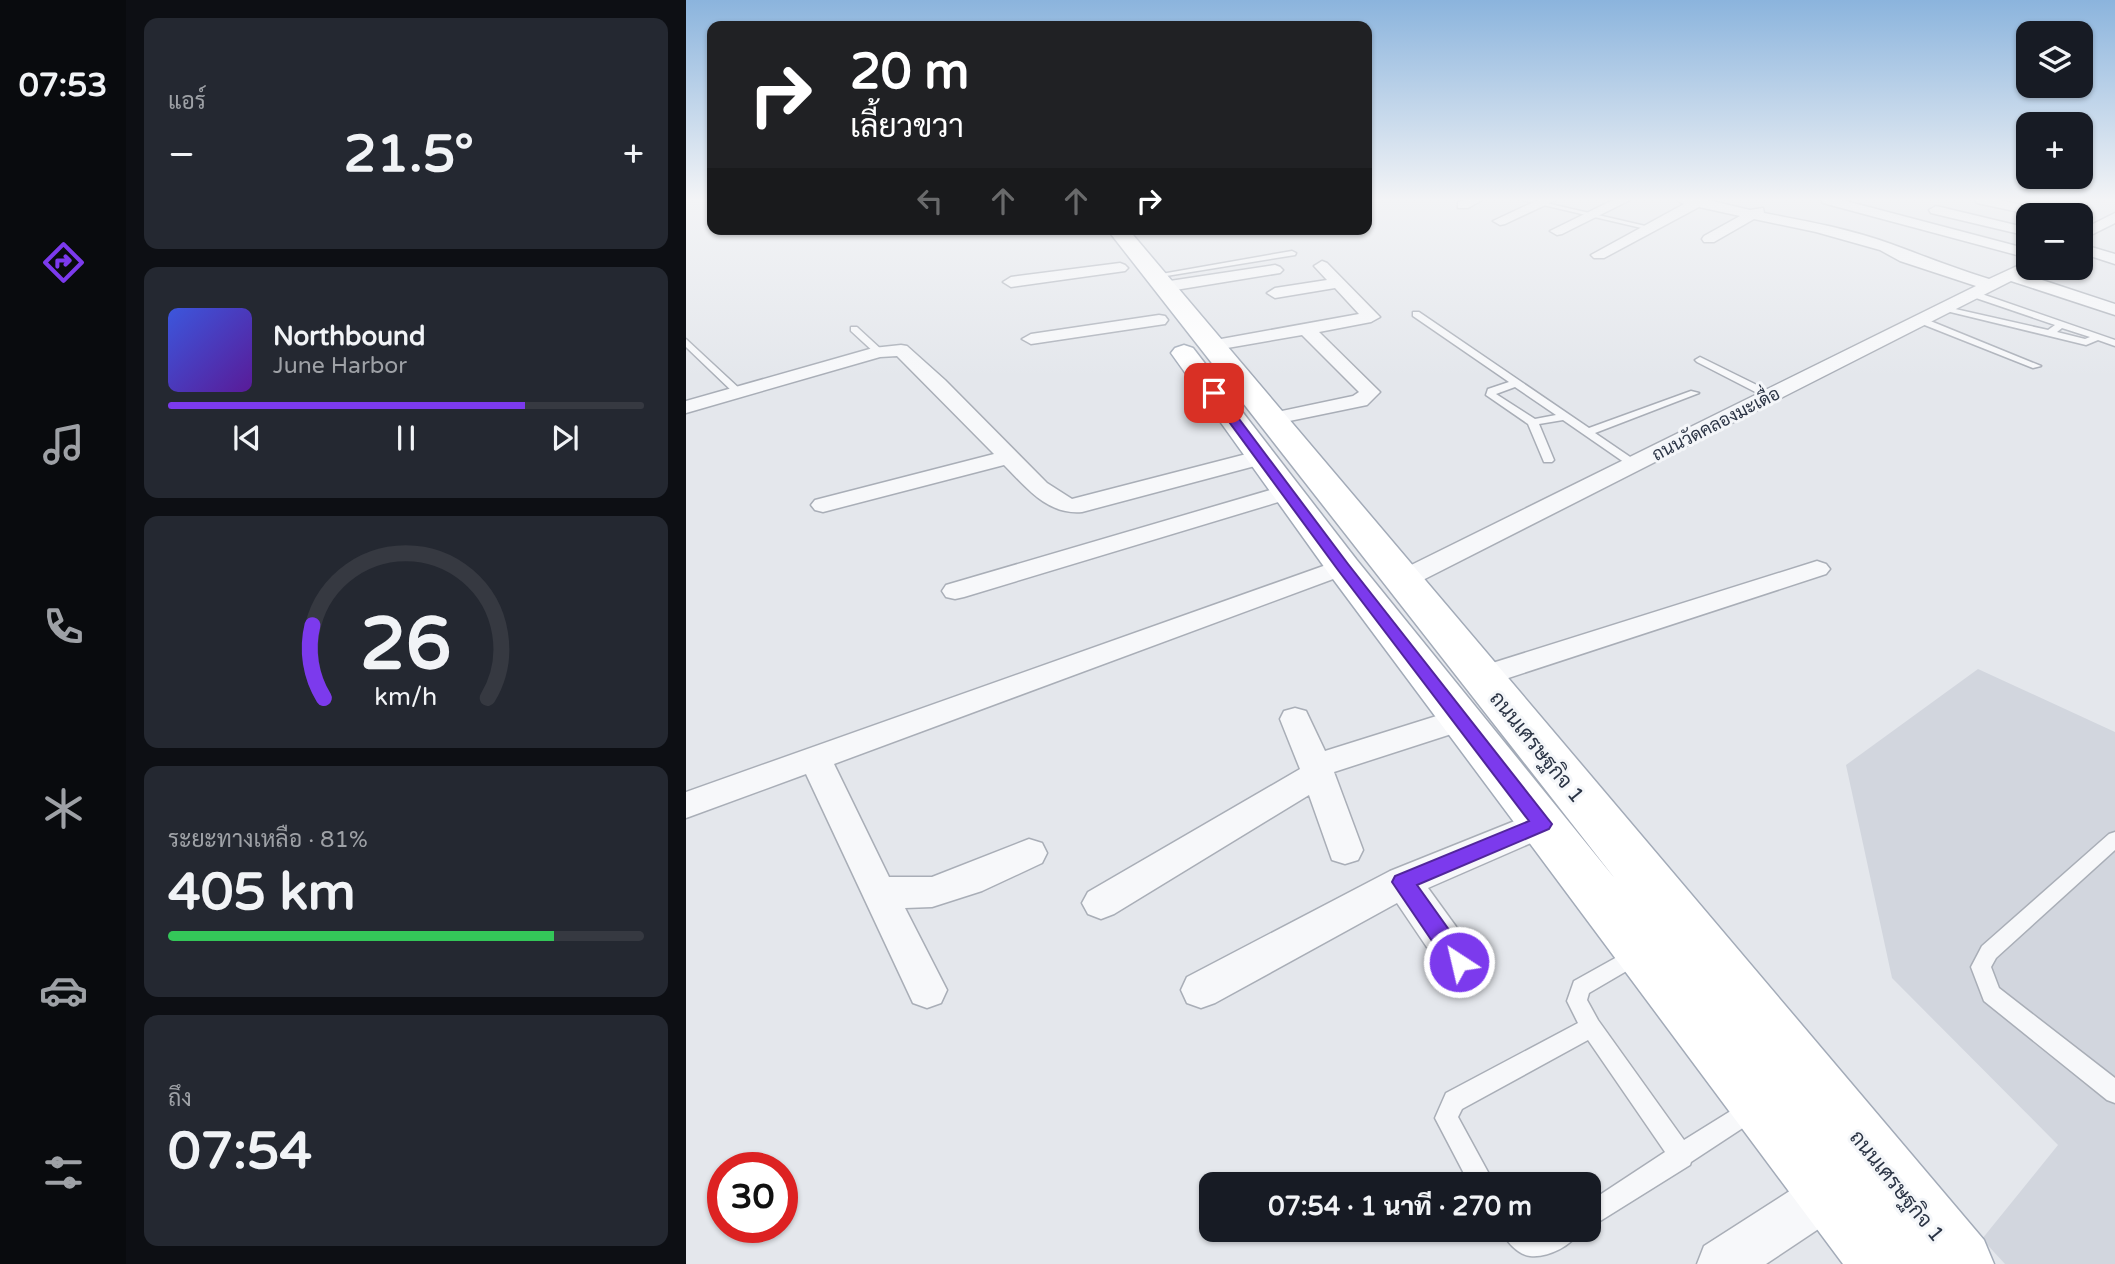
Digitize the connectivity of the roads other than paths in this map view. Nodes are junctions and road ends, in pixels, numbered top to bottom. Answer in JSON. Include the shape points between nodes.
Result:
{"nodes":[{"id":1,"x":1124,"y":259,"type":"edge"},
{"id":2,"x":1253,"y":259,"type":"edge"},
{"id":3,"x":1912,"y":259,"type":"edge"},
{"id":4,"x":1322,"y":266,"type":"dead end"},
{"id":5,"x":1275,"y":270,"type":"dead end"},
{"id":6,"x":2016,"y":272,"type":"edge"},
{"id":7,"x":1143,"y":276,"type":"edge"},
{"id":8,"x":2043,"y":280,"type":"edge"},
{"id":9,"x":1011,"y":282,"type":"dead end"},
{"id":10,"x":1339,"y":283,"type":"junction"},
{"id":11,"x":1982,"y":289,"type":"junction"},
{"id":12,"x":1275,"y":293,"type":"dead end"},
{"id":13,"x":1942,"y":309,"type":"junction"},
{"id":14,"x":2115,"y":310,"type":"edge"},
{"id":15,"x":1416,"y":314,"type":"dead end"},
{"id":16,"x":1920,"y":320,"type":"junction"},
{"id":17,"x":2063,"y":324,"type":"junction"},
{"id":18,"x":854,"y":329,"type":"dead end"},
{"id":19,"x":1306,"y":329,"type":"junction"},
{"id":20,"x":2050,"y":333,"type":"junction"},
{"id":21,"x":2098,"y":337,"type":"junction"},
{"id":22,"x":1031,"y":340,"type":"dead end"},
{"id":23,"x":686,"y":342,"type":"edge"},
{"id":24,"x":2115,"y":343,"type":"edge"},
{"id":25,"x":1210,"y":346,"type":"junction"},
{"id":26,"x":879,"y":352,"type":"junction"},
{"id":27,"x":1700,"y":360,"type":"dead end"},
{"id":28,"x":2036,"y":366,"type":"dead end"},
{"id":29,"x":1513,"y":384,"type":"junction"},
{"id":30,"x":738,"y":392,"type":"junction"},
{"id":31,"x":1694,"y":393,"type":"dead end"},
{"id":32,"x":1771,"y":396,"type":"junction"},
{"id":33,"x":686,"y":407,"type":"edge"},
{"id":34,"x":1561,"y":416,"type":"junction"},
{"id":35,"x":1533,"y":422,"type":"junction"},
{"id":36,"x":1588,"y":432,"type":"junction"},
{"id":37,"x":1266,"y":438,"type":"junction"},
{"id":38,"x":1010,"y":457,"type":"junction"},
{"id":39,"x":1548,"y":460,"type":"dead end"},
{"id":40,"x":1635,"y":465,"type":"junction"},
{"id":41,"x":1287,"y":492,"type":"junction"},
{"id":42,"x":823,"y":505,"type":"dead end"},
{"id":43,"x":1343,"y":567,"type":"junction"},
{"id":44,"x":1816,"y":569,"type":"dead end"},
{"id":45,"x":1402,"y":580,"type":"junction"},
{"id":46,"x":955,"y":591,"type":"dead end"},
{"id":47,"x":1480,"y":677,"type":"junction"},
{"id":48,"x":1295,"y":719,"type":"dead end"},
{"id":49,"x":1462,"y":719,"type":"junction"},
{"id":50,"x":815,"y":757,"type":"junction"},
{"id":51,"x":1316,"y":770,"type":"junction"},
{"id":52,"x":686,"y":805,"type":"edge"},
{"id":53,"x":1542,"y":824,"type":"junction"},
{"id":54,"x":2115,"y":839,"type":"edge"},
{"id":55,"x":1345,"y":850,"type":"dead end"},
{"id":56,"x":1029,"y":853,"type":"dead end"},
{"id":57,"x":1403,"y":882,"type":"junction"},
{"id":58,"x":878,"y":893,"type":"junction"},
{"id":59,"x":1101,"y":903,"type":"dead end"},
{"id":60,"x":1642,"y":952,"type":"junction"},
{"id":61,"x":1459,"y":962,"type":"dead end"},
{"id":62,"x":927,"y":990,"type":"dead end"},
{"id":63,"x":1201,"y":990,"type":"dead end"},
{"id":64,"x":1591,"y":1027,"type":"junction"},
{"id":65,"x":2115,"y":1092,"type":"edge"},
{"id":66,"x":1760,"y":1104,"type":"junction"},
{"id":67,"x":1682,"y":1157,"type":"junction"},
{"id":68,"x":1476,"y":1172,"type":"edge"},
{"id":69,"x":1830,"y":1194,"type":"junction"},
{"id":70,"x":1601,"y":1208,"type":"edge"},
{"id":71,"x":1722,"y":1264,"type":"edge"},
{"id":72,"x":1885,"y":1264,"type":"edge"},
{"id":73,"x":1960,"y":1264,"type":"edge"}],
"edges":[{"from":1,"to":7,"type":"main road","name":"ถนนเศรษฐกิจ 1"},
{"from":2,"to":7,"type":"lane"},
{"from":3,"to":11,"type":"street"},
{"from":4,"to":10,"type":"street"},
{"from":5,"to":7,"type":"street"},
{"from":6,"to":11,"type":"street","name":"ถนนวัดคลองมะเดื่อ"},
{"from":7,"to":9,"type":"street"},
{"from":7,"to":22,"type":"street"},
{"from":7,"to":25,"type":"main road","name":"ถนนเศรษฐกิจ 1"},
{"from":7,"to":37,"type":"main road","name":"ถนนเศรษฐกิจ 1"},
{"from":8,"to":14,"type":"street"},
{"from":10,"to":12,"type":"street"},
{"from":10,"to":19,"type":"street","via":[[1371,317]]},
{"from":11,"to":13,"type":"street","name":"ถนนวัดคลองมะเดื่อ"},
{"from":11,"to":17,"type":"lane"},
{"from":13,"to":16,"type":"street","name":"ถนนวัดคลองมะเดื่อ"},
{"from":13,"to":20,"type":"lane"},
{"from":15,"to":29,"type":"lane"},
{"from":16,"to":28,"type":"lane"},
{"from":16,"to":32,"type":"street","name":"ถนนวัดคลองมะเดื่อ"},
{"from":17,"to":20,"type":"lane"},
{"from":17,"to":21,"type":"lane"},
{"from":18,"to":26,"type":"lane"},
{"from":19,"to":25,"type":"street"},
{"from":19,"to":37,"type":"street","via":[[1370,392],[1360,401]]},
{"from":20,"to":21,"type":"lane","via":[[2086,342]]},
{"from":21,"to":24,"type":"lane"},
{"from":23,"to":30,"type":"lane"},
{"from":25,"to":37,"type":"main road","name":"ถนนเศรษฐกิจ 1"},
{"from":26,"to":30,"type":"street"},
{"from":26,"to":38,"type":"street","via":[[901,350],[907,354]]},
{"from":27,"to":32,"type":"lane"},
{"from":29,"to":34,"type":"lane"},
{"from":29,"to":35,"type":"lane","via":[[1495,388],[1491,395]]},
{"from":30,"to":33,"type":"street"},
{"from":31,"to":36,"type":"lane"},
{"from":32,"to":40,"type":"street","name":"ถนนวัดคลองมะเดื่อ"},
{"from":34,"to":35,"type":"lane"},
{"from":34,"to":36,"type":"lane"},
{"from":35,"to":39,"type":"lane"},
{"from":36,"to":40,"type":"lane"},
{"from":37,"to":38,"type":"street","via":[[1099,501],[1070,506],[1039,488]]},
{"from":37,"to":41,"type":"main road","name":"ถนนเศรษฐกิจ 1"},
{"from":37,"to":45,"type":"main road","name":"ถนนเศรษฐกิจ 1"},
{"from":38,"to":42,"type":"street"},
{"from":40,"to":45,"type":"street","name":"ถนนวัดคลองมะเดื่อ"},
{"from":41,"to":43,"type":"main road","name":"ถนนเศรษฐกิจ 1"},
{"from":41,"to":46,"type":"street"},
{"from":43,"to":49,"type":"main road","name":"ถนนเศรษฐกิจ 1"},
{"from":43,"to":50,"type":"street"},
{"from":44,"to":47,"type":"street"},
{"from":45,"to":47,"type":"main road","name":"ถนนเศรษฐกิจ 1"},
{"from":47,"to":73,"type":"main road","name":"ถนนเศรษฐกิจ 1"},
{"from":48,"to":51,"type":"street"},
{"from":49,"to":51,"type":"street"},
{"from":49,"to":53,"type":"main road","name":"ถนนเศรษฐกิจ 1"},
{"from":50,"to":52,"type":"street"},
{"from":50,"to":58,"type":"street"},
{"from":51,"to":55,"type":"street"},
{"from":51,"to":59,"type":"street"},
{"from":53,"to":57,"type":"street"},
{"from":53,"to":60,"type":"main road","name":"ถนนเศรษฐกิจ 1"},
{"from":54,"to":65,"type":"lane","via":[[1989,952],[1981,967],[1991,994]]},
{"from":56,"to":58,"type":"street","via":[[932,892]]},
{"from":57,"to":61,"type":"street"},
{"from":57,"to":63,"type":"street"},
{"from":58,"to":62,"type":"street"},
{"from":60,"to":64,"type":"lane","via":[[1581,987],[1577,1001]]},
{"from":60,"to":66,"type":"main road","name":"ถนนเศรษฐกิจ 1"},
{"from":64,"to":67,"type":"lane"},
{"from":64,"to":68,"type":"lane","via":[[1454,1101],[1446,1118]]},
{"from":66,"to":67,"type":"lane"},
{"from":66,"to":69,"type":"main road","name":"ถนนเศรษฐกิจ 1"},
{"from":67,"to":70,"type":"lane"},
{"from":69,"to":71,"type":"street"},
{"from":69,"to":72,"type":"main road","name":"ถนนเศรษฐกิจ 1"}]}
